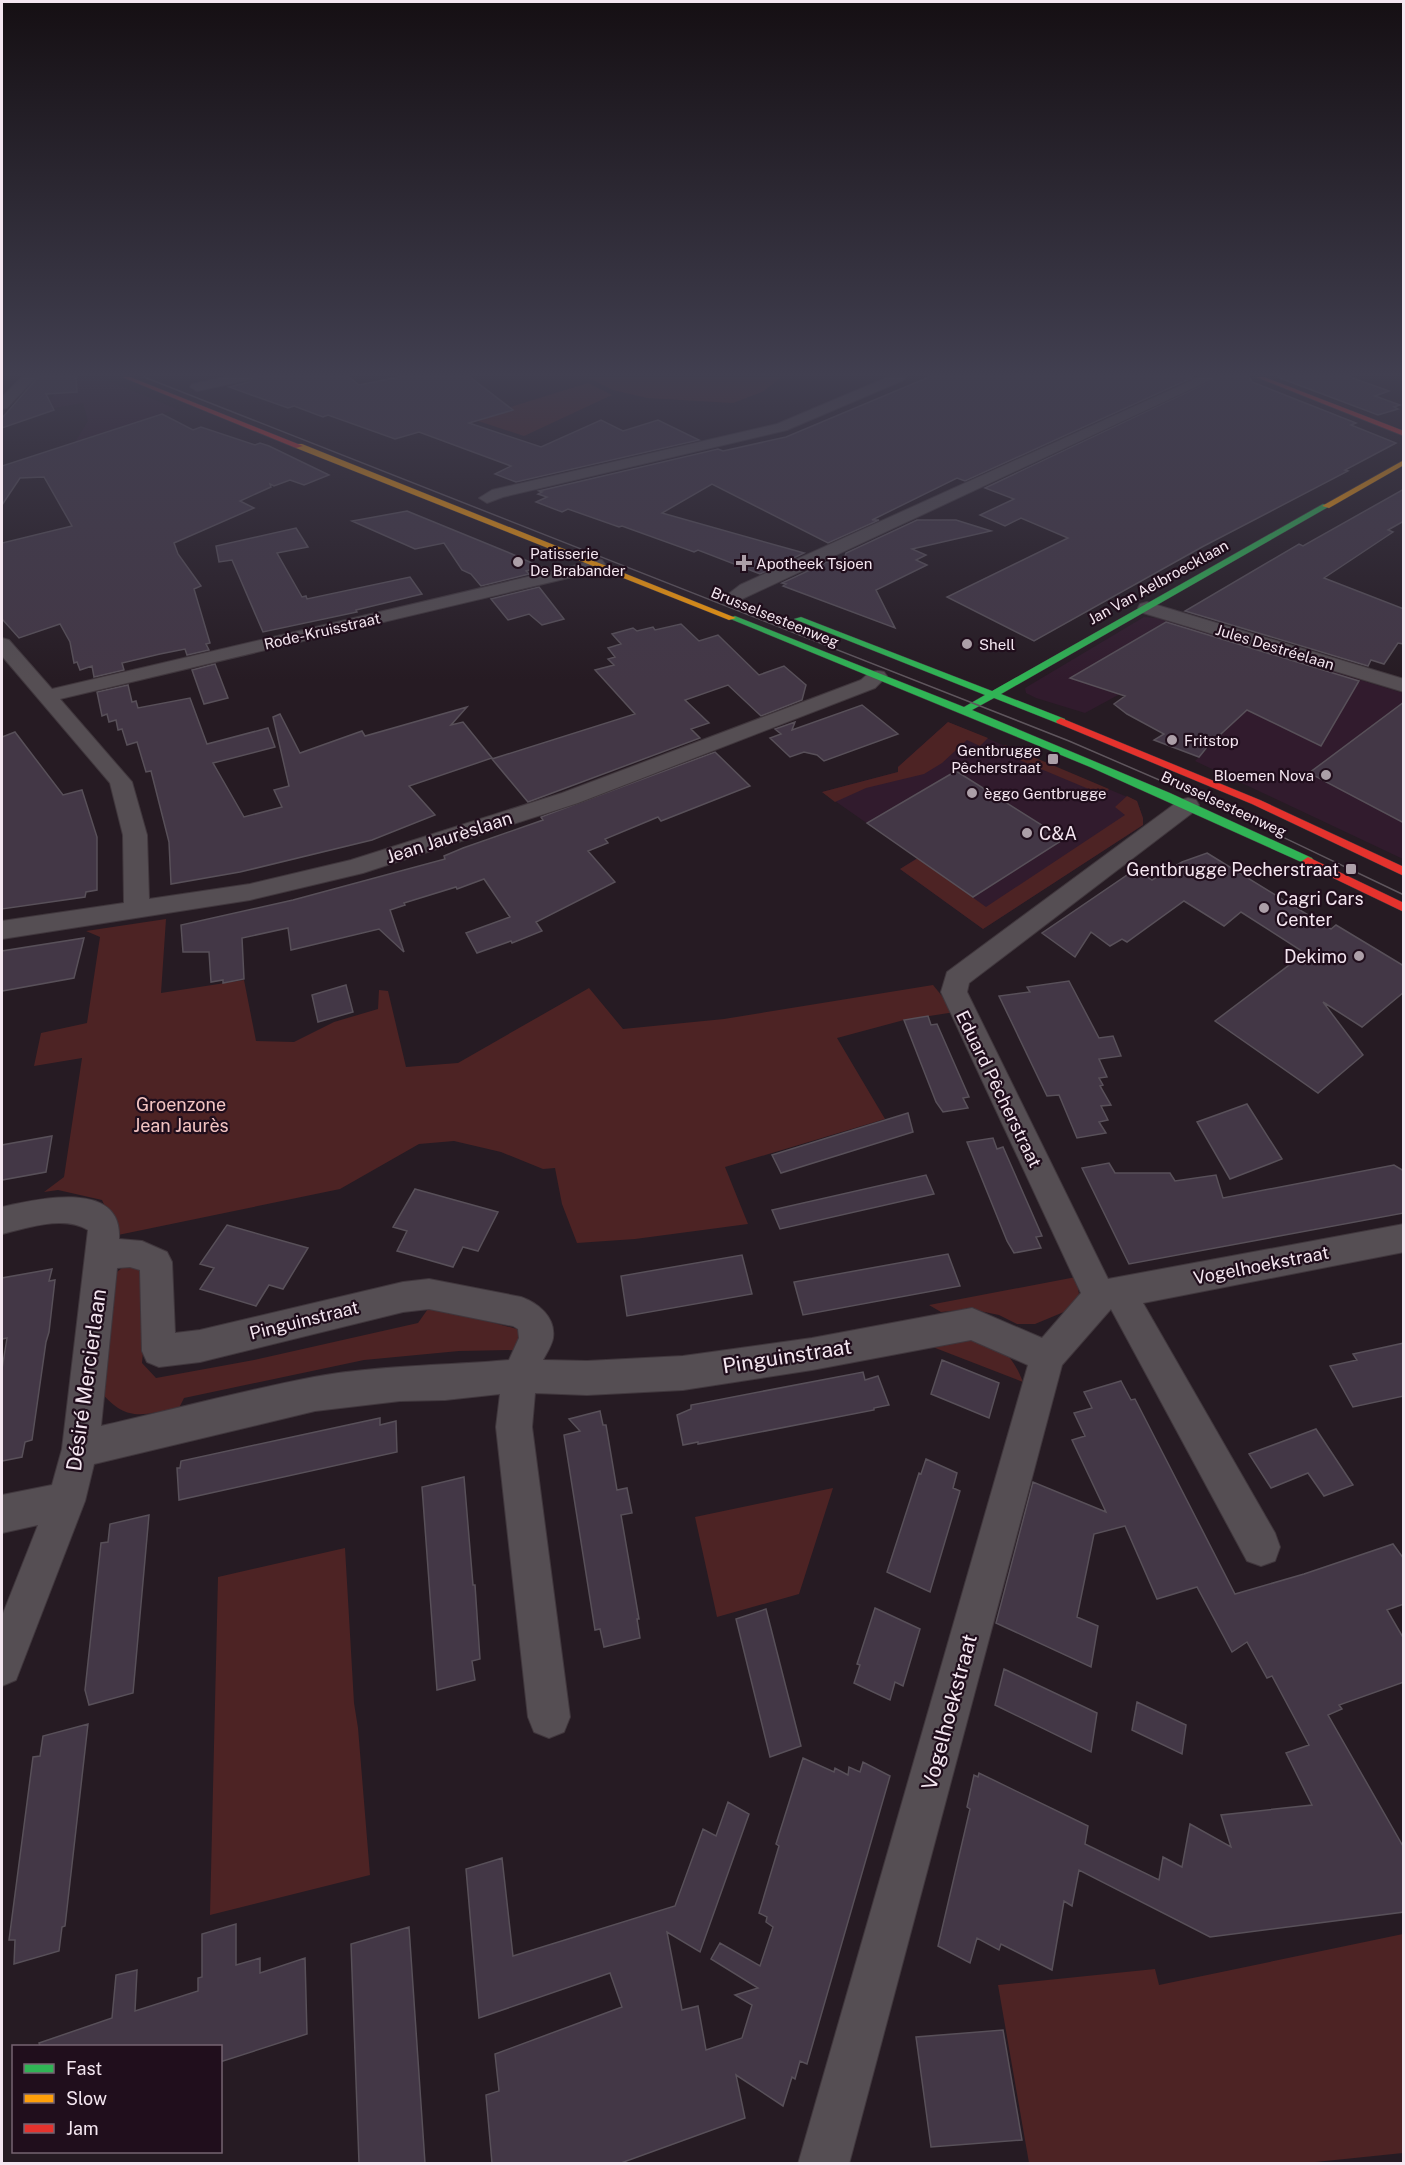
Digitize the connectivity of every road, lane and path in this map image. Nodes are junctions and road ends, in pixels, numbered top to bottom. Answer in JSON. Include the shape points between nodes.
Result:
{"nodes":[{"id":1,"x":379,"y":478,"type":"edge"},
{"id":2,"x":562,"y":478,"type":"edge"},
{"id":3,"x":989,"y":478,"type":"edge"},
{"id":4,"x":1376,"y":478,"type":"edge"},
{"id":5,"x":482,"y":496,"type":"joint"},
{"id":6,"x":507,"y":506,"type":"dead end"},
{"id":7,"x":596,"y":564,"type":"junction"},
{"id":8,"x":736,"y":596,"type":"dead end"},
{"id":9,"x":1147,"y":608,"type":"junction"},
{"id":10,"x":780,"y":613,"type":"dead end"},
{"id":11,"x":2,"y":644,"type":"edge"},
{"id":12,"x":877,"y":676,"type":"junction"},
{"id":13,"x":1404,"y":686,"type":"edge"},
{"id":14,"x":991,"y":695,"type":"junction"},
{"id":15,"x":47,"y":696,"type":"junction"},
{"id":16,"x":964,"y":711,"type":"junction"},
{"id":17,"x":1188,"y":805,"type":"junction"},
{"id":18,"x":1404,"y":872,"type":"edge"},
{"id":19,"x":1404,"y":908,"type":"edge"},
{"id":20,"x":137,"y":909,"type":"junction"},
{"id":21,"x":2,"y":930,"type":"edge"},
{"id":22,"x":2,"y":1220,"type":"edge"},
{"id":23,"x":1404,"y":1238,"type":"edge"},
{"id":24,"x":103,"y":1240,"type":"junction"},
{"id":25,"x":1109,"y":1294,"type":"junction"},
{"id":26,"x":1047,"y":1357,"type":"junction"},
{"id":27,"x":519,"y":1376,"type":"junction"},
{"id":28,"x":80,"y":1449,"type":"junction"},
{"id":29,"x":66,"y":1502,"type":"junction"},
{"id":30,"x":2,"y":1514,"type":"edge"},
{"id":31,"x":1261,"y":1547,"type":"dead end"},
{"id":32,"x":2,"y":1666,"type":"edge"},
{"id":33,"x":549,"y":1718,"type":"dead end"},
{"id":34,"x":824,"y":2163,"type":"edge"}],
"edges":[{"from":1,"to":7,"type":"main road","name":"Brusselsesteenweg"},
{"from":2,"to":5,"type":"street"},
{"from":3,"to":8,"type":"street"},
{"from":4,"to":9,"type":"main road","name":"Jan Van Aelbroecklaan"},
{"from":5,"to":6,"type":"main road"},
{"from":7,"to":12,"type":"main road","name":"Brusselsesteenweg"},
{"from":7,"to":15,"type":"street","name":"Rode-Kruisstraat"},
{"from":9,"to":13,"type":"street","name":"Jules Destréelaan"},
{"from":9,"to":14,"type":"main road","name":"Jan Van Aelbroecklaan"},
{"from":10,"to":14,"type":"main road","name":"Brusselsesteenweg"},
{"from":11,"to":15,"type":"street"},
{"from":12,"to":16,"type":"main road","name":"Brusselsesteenweg"},
{"from":12,"to":20,"type":"street","name":"Jean Jaurèslaan","via":[[867,684],[570,798],[355,867],[250,892]]},
{"from":14,"to":16,"type":"main road","name":"Jan Van Aelbroecklaan"},
{"from":14,"to":18,"type":"main road","name":"Brusselsesteenweg","via":[[1251,801]]},
{"from":15,"to":20,"type":"street","via":[[121,782],[135,835]]},
{"from":16,"to":17,"type":"main road","name":"Brusselsesteenweg"},
{"from":17,"to":19,"type":"main road","name":"Brusselsesteenweg"},
{"from":17,"to":25,"type":"street","name":"Eduard Pêcherstraat","via":[[956,979],[954,992]]},
{"from":20,"to":21,"type":"street","name":"Jean Jaurèslaan"},
{"from":22,"to":24,"type":"street","via":[[54,1210],[83,1211]]},
{"from":23,"to":25,"type":"street","name":"Vogelhoekstraat"},
{"from":24,"to":27,"type":"street","name":"Pinguinstraat","via":[[156,1262],[159,1351],[200,1346],[368,1304],[429,1294],[521,1312],[534,1321],[536,1338]]},
{"from":24,"to":28,"type":"street","name":"Désiré Mercierlaan"},
{"from":25,"to":26,"type":"street","name":"Vogelhoekstraat"},
{"from":25,"to":31,"type":"street"},
{"from":26,"to":27,"type":"street","name":"Pinguinstraat","via":[[972,1324],[683,1373],[587,1378]]},
{"from":26,"to":34,"type":"street","name":"Vogelhoekstraat"},
{"from":27,"to":28,"type":"street","name":"Pinguinstraat","via":[[315,1394]]},
{"from":27,"to":33,"type":"street","name":"Pinguinstraat","via":[[514,1427]]},
{"from":28,"to":29,"type":"street","name":"Désiré Mercierlaan"},
{"from":29,"to":30,"type":"street"},
{"from":29,"to":32,"type":"street","name":"Désiré Mercierlaan"}]}
